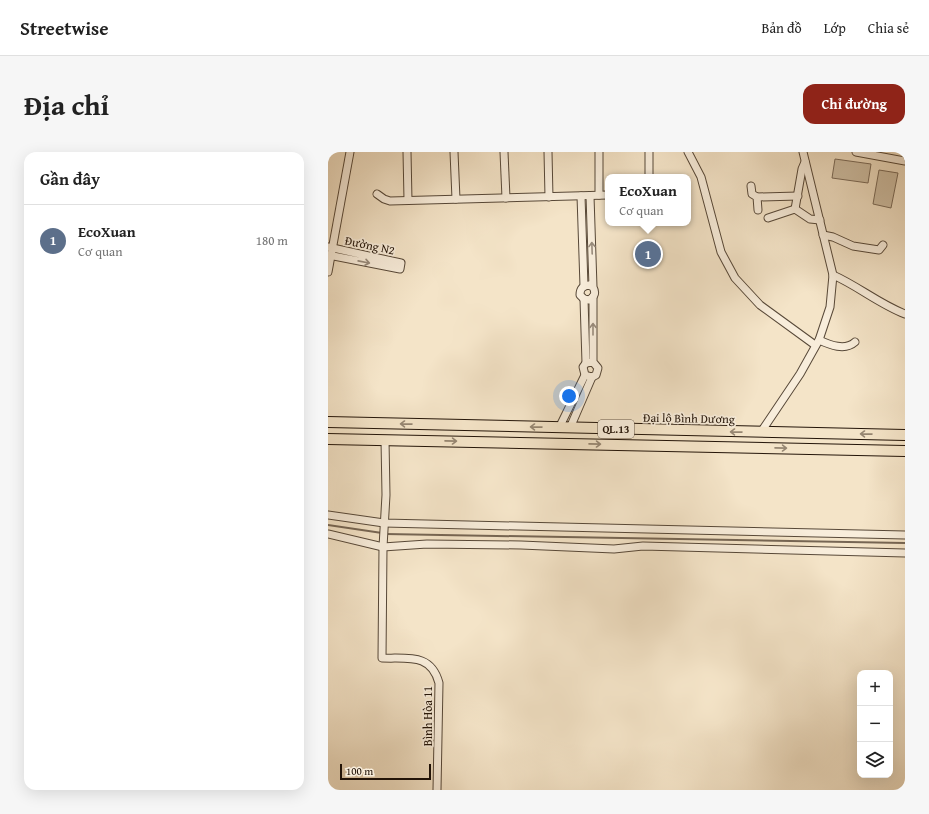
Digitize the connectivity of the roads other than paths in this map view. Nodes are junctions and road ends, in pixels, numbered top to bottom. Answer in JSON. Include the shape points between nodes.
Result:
{"nodes":[{"id":1,"x":350,"y":152,"type":"edge"},
{"id":2,"x":407,"y":152,"type":"edge"},
{"id":3,"x":454,"y":152,"type":"edge"},
{"id":4,"x":504,"y":152,"type":"edge"},
{"id":5,"x":548,"y":152,"type":"edge"},
{"id":6,"x":598,"y":152,"type":"edge"},
{"id":7,"x":649,"y":152,"type":"edge"},
{"id":8,"x":688,"y":152,"type":"edge"},
{"id":9,"x":803,"y":152,"type":"edge"},
{"id":10,"x":856,"y":152,"type":"edge"},
{"id":11,"x":905,"y":161,"type":"edge"},
{"id":12,"x":805,"y":162,"type":"junction"},
{"id":13,"x":649,"y":174,"type":"edge"},
{"id":14,"x":751,"y":186,"type":"dead end"},
{"id":15,"x":377,"y":194,"type":"dead end"},
{"id":16,"x":599,"y":195,"type":"junction"},
{"id":17,"x":605,"y":195,"type":"edge"},
{"id":18,"x":582,"y":196,"type":"junction"},
{"id":19,"x":590,"y":196,"type":"junction"},
{"id":20,"x":798,"y":196,"type":"junction"},
{"id":21,"x":549,"y":197,"type":"junction"},
{"id":22,"x":757,"y":197,"type":"junction"},
{"id":23,"x":506,"y":198,"type":"junction"},
{"id":24,"x":456,"y":199,"type":"junction"},
{"id":25,"x":408,"y":200,"type":"junction"},
{"id":26,"x":795,"y":209,"type":"junction"},
{"id":27,"x":758,"y":210,"type":"dead end"},
{"id":28,"x":768,"y":218,"type":"dead end"},
{"id":29,"x":820,"y":220,"type":"junction"},
{"id":30,"x":823,"y":236,"type":"junction"},
{"id":31,"x":883,"y":245,"type":"dead end"},
{"id":32,"x":330,"y":247,"type":"edge"},
{"id":33,"x":329,"y":256,"type":"edge"},
{"id":34,"x":328,"y":272,"type":"edge"},
{"id":35,"x":833,"y":275,"type":"junction"},
{"id":36,"x":584,"y":286,"type":"junction"},
{"id":37,"x":593,"y":287,"type":"junction"},
{"id":38,"x":593,"y":297,"type":"junction"},
{"id":39,"x":584,"y":299,"type":"junction"},
{"id":40,"x":905,"y":314,"type":"edge"},
{"id":41,"x":817,"y":342,"type":"junction"},
{"id":42,"x":856,"y":342,"type":"dead end"},
{"id":43,"x":589,"y":362,"type":"junction"},
{"id":44,"x":588,"y":376,"type":"junction"},
{"id":45,"x":328,"y":422,"type":"edge"},
{"id":46,"x":382,"y":424,"type":"junction"},
{"id":47,"x":559,"y":428,"type":"junction"},
{"id":48,"x":570,"y":428,"type":"junction"},
{"id":49,"x":761,"y":432,"type":"junction"},
{"id":50,"x":905,"y":435,"type":"edge"},
{"id":51,"x":328,"y":439,"type":"edge"},
{"id":52,"x":385,"y":440,"type":"junction"},
{"id":53,"x":559,"y":444,"type":"junction"},
{"id":54,"x":570,"y":444,"type":"junction"},
{"id":55,"x":905,"y":451,"type":"edge"},
{"id":56,"x":328,"y":515,"type":"edge"},
{"id":57,"x":384,"y":523,"type":"junction"},
{"id":58,"x":328,"y":534,"type":"edge"},
{"id":59,"x":905,"y":535,"type":"edge"},
{"id":60,"x":383,"y":544,"type":"junction"},
{"id":61,"x":905,"y":553,"type":"edge"},
{"id":62,"x":437,"y":790,"type":"edge"}],
"edges":[{"from":1,"to":32,"type":"street"},
{"from":2,"to":25,"type":"street"},
{"from":3,"to":24,"type":"street"},
{"from":4,"to":23,"type":"street"},
{"from":5,"to":21,"type":"street"},
{"from":6,"to":16,"type":"street"},
{"from":7,"to":13,"type":"street"},
{"from":8,"to":41,"type":"street","via":[[701,177],[721,252],[735,278],[760,305]]},
{"from":9,"to":12,"type":"street"},
{"from":10,"to":11,"type":"street"},
{"from":12,"to":20,"type":"street"},
{"from":12,"to":29,"type":"street"},
{"from":14,"to":22,"type":"street","via":[[752,194]]},
{"from":15,"to":25,"type":"street","via":[[390,201]]},
{"from":16,"to":17,"type":"street"},
{"from":16,"to":19,"type":"street"},
{"from":18,"to":19,"type":"street"},
{"from":18,"to":21,"type":"street"},
{"from":18,"to":36,"type":"street"},
{"from":37,"to":19,"type":"street","one_way":true},
{"from":20,"to":22,"type":"street"},
{"from":20,"to":26,"type":"street"},
{"from":21,"to":23,"type":"street"},
{"from":22,"to":27,"type":"street"},
{"from":23,"to":24,"type":"street"},
{"from":24,"to":25,"type":"street"},
{"from":26,"to":28,"type":"street"},
{"from":26,"to":29,"type":"street","via":[[810,219]]},
{"from":29,"to":30,"type":"street"},
{"from":30,"to":31,"type":"street","via":[[833,237],[853,246],[879,250]]},
{"from":30,"to":35,"type":"street"},
{"from":32,"to":33,"type":"street"},
{"from":33,"to":32,"type":"street","name":"Đường N2","one_way":true,"via":[[400,269],[401,263]]},
{"from":33,"to":34,"type":"street"},
{"from":35,"to":40,"type":"street"},
{"from":35,"to":41,"type":"street","via":[[830,308]]},
{"from":36,"to":37,"type":"street"},
{"from":36,"to":39,"type":"street","via":[[580,290],[580,295]]},
{"from":37,"to":38,"type":"street"},
{"from":38,"to":39,"type":"street","via":[[589,300]]},
{"from":43,"to":38,"type":"street","one_way":true},
{"from":39,"to":43,"type":"street"},
{"from":41,"to":42,"type":"street","via":[[844,347]]},
{"from":41,"to":49,"type":"street","via":[[800,374]]},
{"from":43,"to":44,"type":"street","via":[[583,367]]},
{"from":43,"to":44,"type":"street","via":[[598,368],[596,376]]},
{"from":44,"to":47,"type":"street"},
{"from":44,"to":48,"type":"street"},
{"from":45,"to":46,"type":"highway","name":"Đại lộ Bình Dương","number":"QL.13"},
{"from":47,"to":46,"type":"highway","name":"Đại lộ Bình Dương","number":"QL.13","one_way":true},
{"from":46,"to":52,"type":"highway"},
{"from":47,"to":48,"type":"highway","name":"Đại lộ Bình Dương","number":"QL.13"},
{"from":47,"to":53,"type":"highway"},
{"from":49,"to":48,"type":"highway","name":"Đại lộ Bình Dương","number":"QL.13","one_way":true},
{"from":48,"to":54,"type":"highway"},
{"from":50,"to":49,"type":"highway","name":"Đại lộ Bình Dương","number":"QL.13","one_way":true},
{"from":51,"to":52,"type":"highway","number":"QL.13"},
{"from":52,"to":53,"type":"highway","number":"QL.13","one_way":true},
{"from":52,"to":57,"type":"street"},
{"from":53,"to":54,"type":"highway","number":"QL.13"},
{"from":54,"to":55,"type":"highway","number":"QL.13","one_way":true},
{"from":56,"to":57,"type":"street"},
{"from":57,"to":59,"type":"street"},
{"from":57,"to":60,"type":"street"},
{"from":58,"to":60,"type":"street"},
{"from":60,"to":61,"type":"street","via":[[614,549],[643,546]]},
{"from":60,"to":62,"type":"street","name":"Bình Hòa 11","via":[[382,658],[419,660],[429,664],[436,673],[439,683]]}]}
